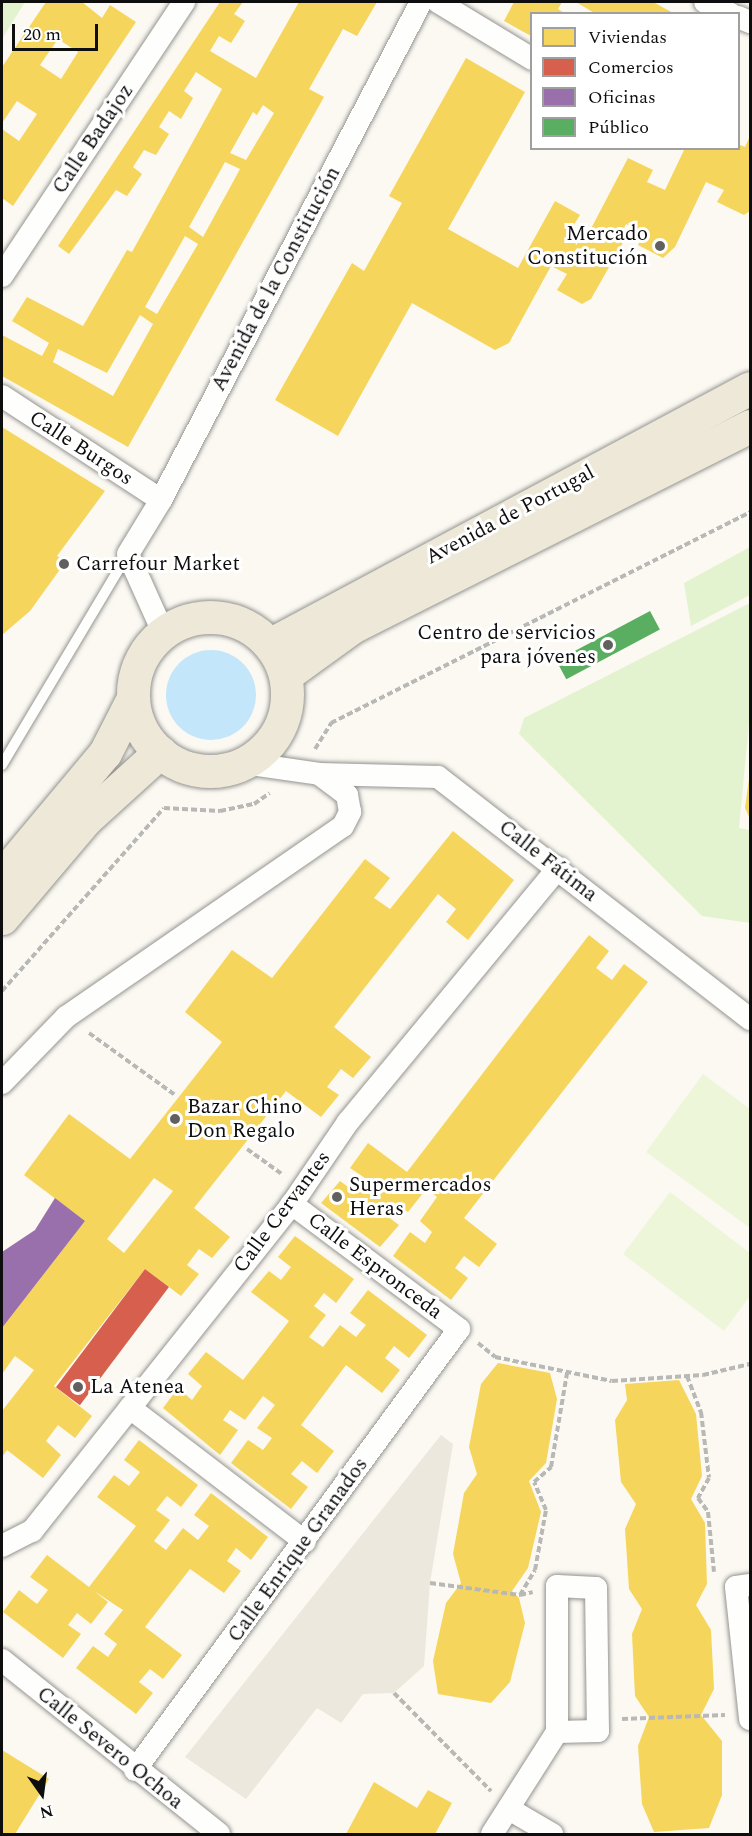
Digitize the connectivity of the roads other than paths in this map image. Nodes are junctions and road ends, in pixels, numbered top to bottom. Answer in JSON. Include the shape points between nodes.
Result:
{"nodes":[{"id":1,"x":184,"y":2,"type":"edge"},
{"id":2,"x":421,"y":2,"type":"edge"},
{"id":3,"x":438,"y":2,"type":"edge"},
{"id":4,"x":705,"y":2,"type":"edge"},
{"id":5,"x":727,"y":12,"type":"edge"},
{"id":6,"x":530,"y":59,"type":"edge"},
{"id":7,"x":2,"y":276,"type":"edge"},
{"id":8,"x":750,"y":388,"type":"edge"},
{"id":9,"x":2,"y":396,"type":"edge"},
{"id":10,"x":750,"y":426,"type":"edge"},
{"id":11,"x":161,"y":500,"type":"junction"},
{"id":12,"x":128,"y":554,"type":"junction"},
{"id":13,"x":163,"y":632,"type":"junction"},
{"id":14,"x":271,"y":644,"type":"junction"},
{"id":15,"x":286,"y":675,"type":"junction"},
{"id":16,"x":133,"y":698,"type":"junction"},
{"id":17,"x":160,"y":752,"type":"junction"},
{"id":18,"x":244,"y":763,"type":"junction"},
{"id":19,"x":2,"y":765,"type":"edge"},
{"id":20,"x":311,"y":772,"type":"junction"},
{"id":21,"x":558,"y":868,"type":"junction"},
{"id":22,"x":2,"y":876,"type":"edge"},
{"id":23,"x":2,"y":918,"type":"edge"},
{"id":24,"x":750,"y":1019,"type":"edge"},
{"id":25,"x":2,"y":1083,"type":"edge"},
{"id":26,"x":297,"y":1196,"type":"junction"},
{"id":27,"x":459,"y":1329,"type":"joint"},
{"id":28,"x":130,"y":1408,"type":"junction"},
{"id":29,"x":305,"y":1542,"type":"junction"},
{"id":30,"x":2,"y":1546,"type":"edge"},
{"id":31,"x":743,"y":1586,"type":"edge"},
{"id":32,"x":2,"y":1660,"type":"edge"},
{"id":33,"x":750,"y":1714,"type":"edge"},
{"id":34,"x":750,"y":1719,"type":"edge"},
{"id":35,"x":557,"y":1732,"type":"junction"},
{"id":36,"x":135,"y":1770,"type":"junction"},
{"id":37,"x":509,"y":1809,"type":"junction"},
{"id":38,"x":219,"y":1834,"type":"edge"},
{"id":39,"x":492,"y":1834,"type":"edge"},
{"id":40,"x":552,"y":1834,"type":"edge"}],
"edges":[{"from":1,"to":7,"type":"street","name":"Calle Badajoz"},
{"from":2,"to":11,"type":"street","name":"Avenida de la Constitución"},
{"from":3,"to":6,"type":"street"},
{"from":4,"to":5,"type":"street"},
{"from":8,"to":14,"type":"main road","name":"Avenida de Portugal"},
{"from":9,"to":11,"type":"street","name":"Calle Burgos"},
{"from":10,"to":15,"type":"main road","name":"Avenida de Portugal","via":[[352,627]]},
{"from":11,"to":12,"type":"street","name":"Avenida de la Constitución"},
{"from":12,"to":13,"type":"street"},
{"from":12,"to":19,"type":"lane"},
{"from":13,"to":14,"type":"main road","via":[[191,618],[224,617],[250,627]]},
{"from":13,"to":16,"type":"main road","via":[[137,668]]},
{"from":14,"to":15,"type":"main road"},
{"from":15,"to":18,"type":"main road","via":[[287,704],[279,730],[268,746]]},
{"from":16,"to":17,"type":"main road","via":[[142,729]]},
{"from":16,"to":22,"type":"main road","via":[[105,753]]},
{"from":17,"to":18,"type":"main road","via":[[194,769],[218,770]]},
{"from":17,"to":23,"type":"main road","via":[[86,819]]},
{"from":18,"to":20,"type":"street","name":"Calle Fátima"},
{"from":20,"to":21,"type":"street","name":"Calle Fátima","via":[[438,777]]},
{"from":20,"to":25,"type":"street","via":[[346,795],[350,813],[343,826],[66,1017]]},
{"from":21,"to":24,"type":"street","name":"Calle Fátima"},
{"from":21,"to":26,"type":"street","name":"Calle Cervantes","via":[[348,1122]]},
{"from":26,"to":27,"type":"street","name":"Calle Espronceda"},
{"from":26,"to":28,"type":"street","name":"Calle Cervantes"},
{"from":27,"to":29,"type":"street","name":"Calle Enrique Granados"},
{"from":28,"to":29,"type":"street"},
{"from":28,"to":30,"type":"street","name":"Calle Cervantes","via":[[32,1531]]},
{"from":29,"to":36,"type":"street","name":"Calle Enrique Granados"},
{"from":31,"to":33,"type":"street"},
{"from":32,"to":36,"type":"street","name":"Calle Severo Ochoa"},
{"from":33,"to":34,"type":"street"},
{"from":35,"to":35,"type":"street","via":[[598,1731],[596,1588],[557,1586]]},
{"from":35,"to":37,"type":"street"},
{"from":36,"to":38,"type":"street","name":"Calle Severo Ochoa"},
{"from":37,"to":39,"type":"street"},
{"from":37,"to":40,"type":"street"}]}
